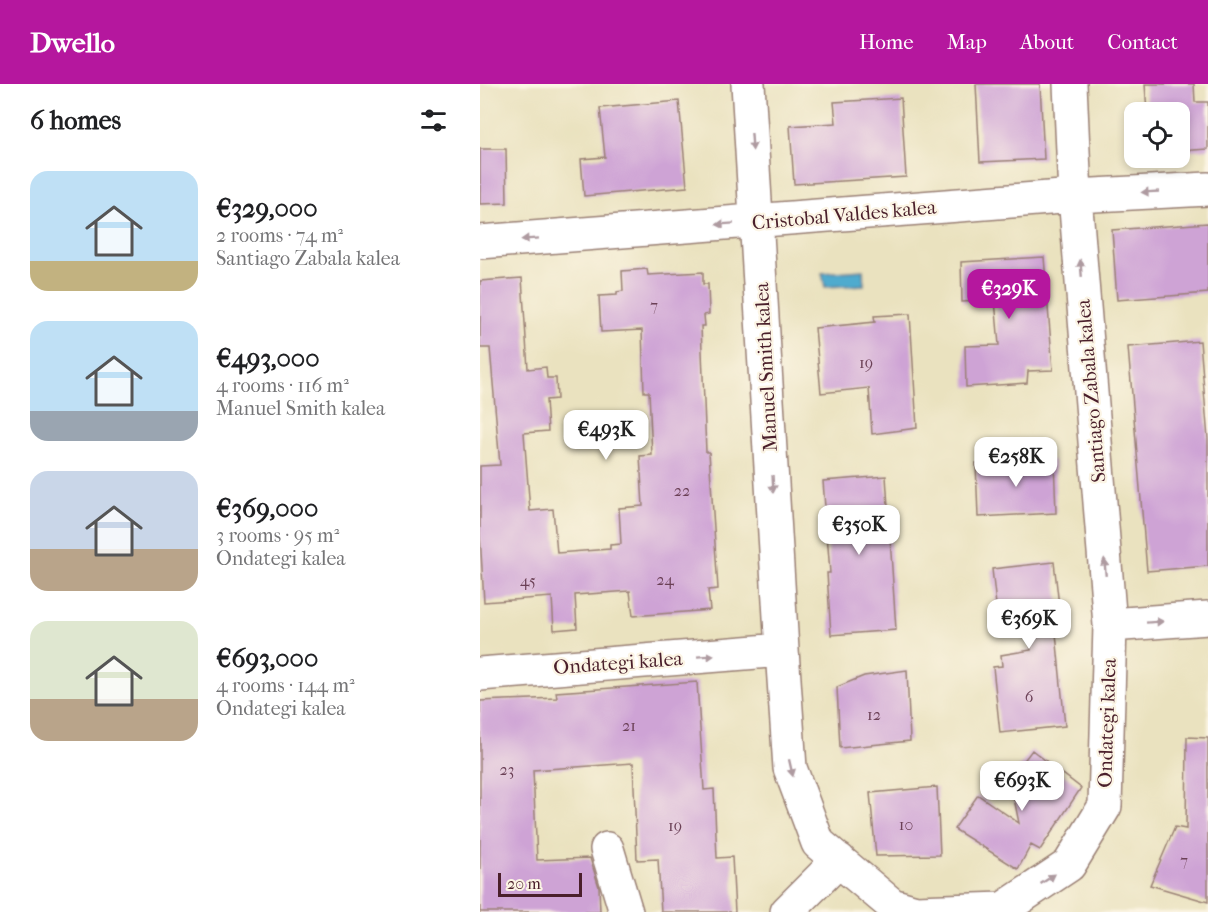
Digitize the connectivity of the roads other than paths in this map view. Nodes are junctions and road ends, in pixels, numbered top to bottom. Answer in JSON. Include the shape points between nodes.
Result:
{"nodes":[{"id":1,"x":748,"y":84,"type":"edge"},
{"id":2,"x":1070,"y":84,"type":"edge"},
{"id":3,"x":1208,"y":189,"type":"edge"},
{"id":4,"x":1075,"y":196,"type":"junction"},
{"id":5,"x":757,"y":222,"type":"junction"},
{"id":6,"x":480,"y":242,"type":"edge"},
{"id":7,"x":1208,"y":618,"type":"edge"},
{"id":8,"x":1110,"y":625,"type":"junction"},
{"id":9,"x":782,"y":650,"type":"junction"},
{"id":10,"x":480,"y":674,"type":"edge"},
{"id":11,"x":607,"y":849,"type":"dead end"},
{"id":12,"x":839,"y":860,"type":"junction"},
{"id":13,"x":626,"y":912,"type":"edge"},
{"id":14,"x":787,"y":912,"type":"edge"}],
"edges":[{"from":1,"to":5,"type":"street","name":"Manuel Smith kalea","one_way":true},
{"from":2,"to":4,"type":"street","name":"Santiago Zabala kalea"},
{"from":3,"to":4,"type":"street","name":"Cristobal Valdes kalea","one_way":true},
{"from":4,"to":5,"type":"street","name":"Cristobal Valdes kalea"},
{"from":8,"to":4,"type":"street","name":"Santiago Zabala kalea","one_way":true},
{"from":5,"to":6,"type":"street","name":"Cristobal Valdes kalea","one_way":true},
{"from":5,"to":9,"type":"street","name":"Manuel Smith kalea","one_way":true},
{"from":8,"to":7,"type":"street","one_way":true},
{"from":12,"to":8,"type":"street","name":"Ondategi kalea","one_way":true,"via":[[892,905],[916,912],[1003,909],[1069,865],[1105,806]]},
{"from":10,"to":9,"type":"street","name":"Ondategi kalea","one_way":true},
{"from":9,"to":12,"type":"street","name":"Ondategi kalea","one_way":true,"via":[[790,768],[818,843]]},
{"from":11,"to":13,"type":"street"},
{"from":12,"to":14,"type":"street"}]}
